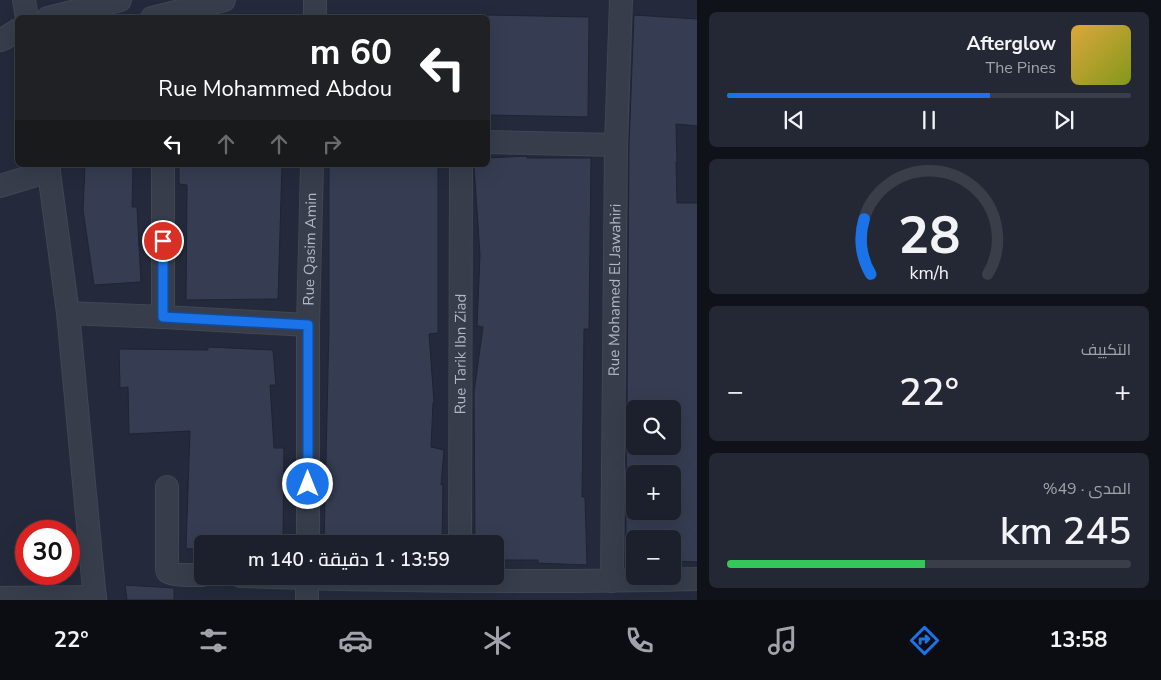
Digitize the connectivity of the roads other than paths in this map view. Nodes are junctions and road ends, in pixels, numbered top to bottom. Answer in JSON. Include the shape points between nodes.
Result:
{"nodes":[{"id":1,"x":24,"y":0,"type":"edge"},
{"id":2,"x":120,"y":0,"type":"edge"},
{"id":3,"x":224,"y":0,"type":"edge"},
{"id":4,"x":315,"y":0,"type":"edge"},
{"id":5,"x":608,"y":0,"type":"edge"},
{"id":6,"x":621,"y":0,"type":"edge"},
{"id":7,"x":636,"y":0,"type":"edge"},
{"id":8,"x":26,"y":15,"type":"edge"},
{"id":9,"x":60,"y":15,"type":"edge"},
{"id":10,"x":168,"y":15,"type":"edge"},
{"id":11,"x":315,"y":15,"type":"edge"},
{"id":12,"x":490,"y":142,"type":"edge"},
{"id":13,"x":616,"y":145,"type":"junction"},
{"id":14,"x":164,"y":167,"type":"edge"},
{"id":15,"x":312,"y":167,"type":"edge"},
{"id":16,"x":461,"y":167,"type":"edge"},
{"id":17,"x":49,"y":168,"type":"edge"},
{"id":18,"x":0,"y":186,"type":"edge"},
{"id":19,"x":68,"y":313,"type":"junction"},
{"id":20,"x":163,"y":317,"type":"junction"},
{"id":21,"x":308,"y":325,"type":"junction"},
{"id":22,"x":166,"y":487,"type":"dead end"},
{"id":23,"x":308,"y":535,"type":"edge"},
{"id":24,"x":460,"y":535,"type":"edge"},
{"id":25,"x":194,"y":575,"type":"edge"},
{"id":26,"x":697,"y":579,"type":"edge"},
{"id":27,"x":612,"y":581,"type":"junction"},
{"id":28,"x":308,"y":585,"type":"edge"},
{"id":29,"x":460,"y":586,"type":"edge"},
{"id":30,"x":0,"y":598,"type":"edge"},
{"id":31,"x":95,"y":599,"type":"edge"}],
"edges":[{"from":1,"to":8,"type":"street"},
{"from":2,"to":9,"type":"street"},
{"from":3,"to":10,"type":"street"},
{"from":4,"to":11,"type":"street"},
{"from":5,"to":6,"type":"street"},
{"from":6,"to":7,"type":"street"},
{"from":6,"to":13,"type":"street","name":"Rue Mohamed El Jawahiri"},
{"from":12,"to":13,"type":"street"},
{"from":13,"to":27,"type":"street","name":"Rue Mohamed El Jawahiri"},
{"from":14,"to":20,"type":"street"},
{"from":15,"to":21,"type":"street","name":"Rue Qasim Amin"},
{"from":16,"to":24,"type":"street","name":"Rue Tarik Ibn Ziad"},
{"from":17,"to":18,"type":"street"},
{"from":17,"to":19,"type":"street"},
{"from":19,"to":20,"type":"street"},
{"from":19,"to":31,"type":"street"},
{"from":20,"to":21,"type":"street"},
{"from":21,"to":23,"type":"street","name":"Rue Qasim Amin"},
{"from":22,"to":25,"type":"street","via":[[166,568],[171,573]]},
{"from":26,"to":27,"type":"street"},
{"from":27,"to":29,"type":"street"},
{"from":28,"to":29,"type":"street"},
{"from":30,"to":31,"type":"street"}]}
